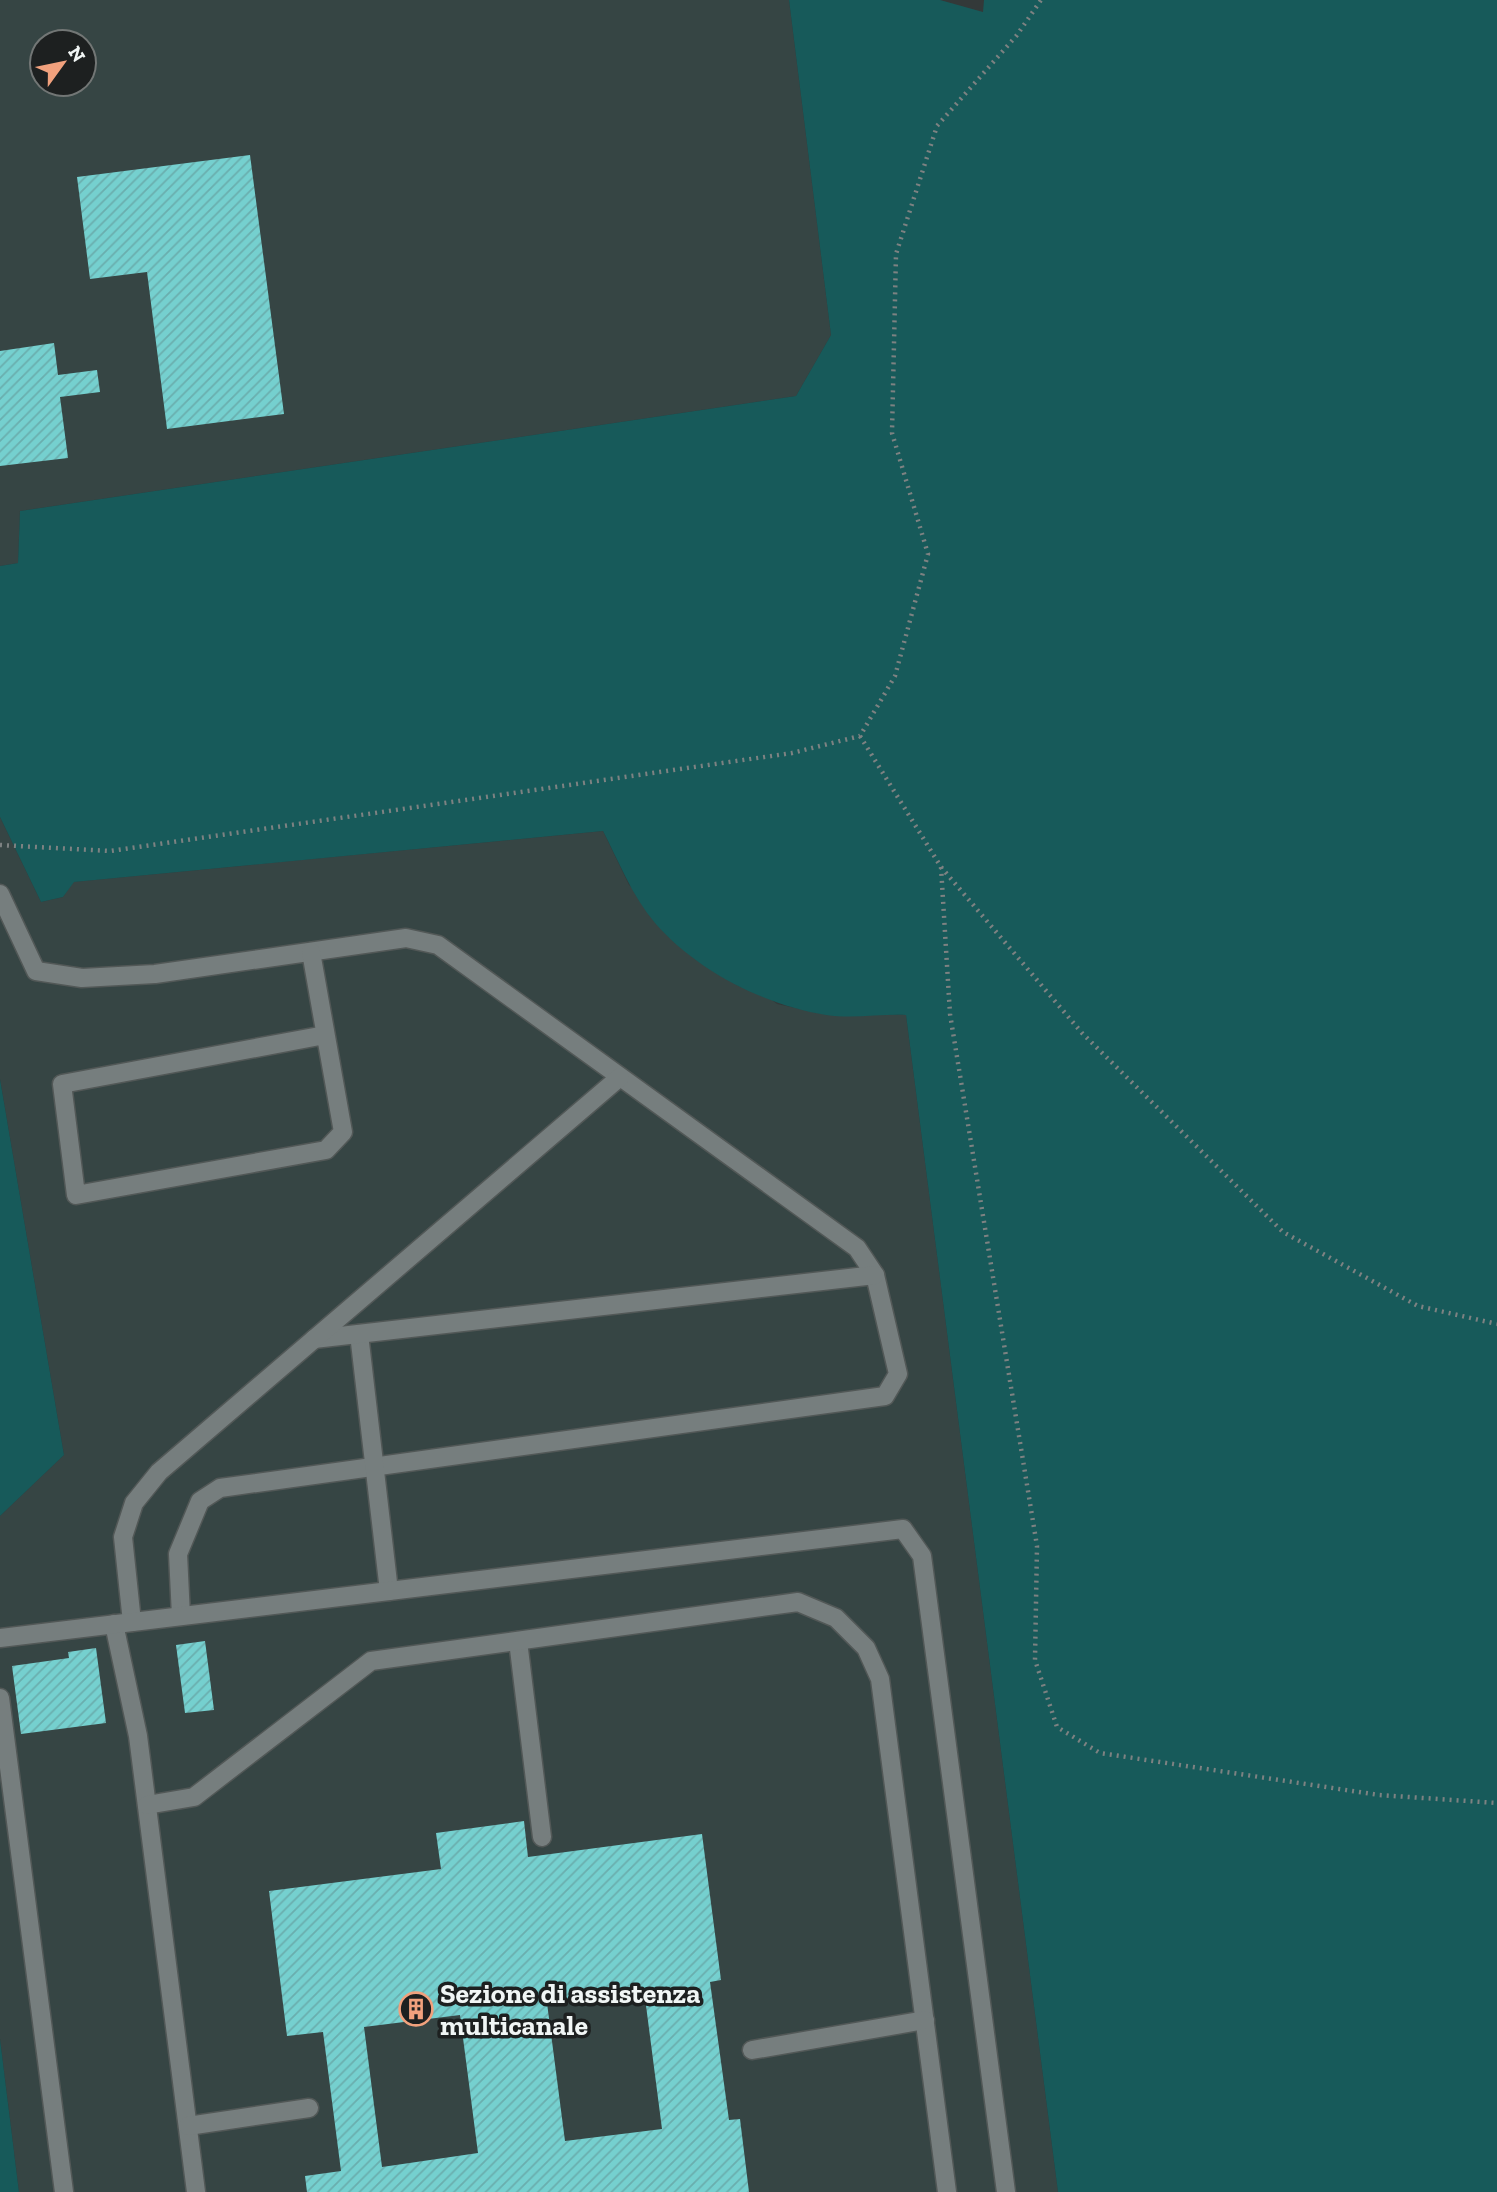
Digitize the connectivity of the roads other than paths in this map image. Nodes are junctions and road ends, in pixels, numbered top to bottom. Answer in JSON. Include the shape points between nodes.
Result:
{"nodes":[{"id":1,"x":0,"y":894,"type":"edge"},
{"id":2,"x":311,"y":952,"type":"junction"},
{"id":3,"x":326,"y":1035,"type":"junction"},
{"id":4,"x":620,"y":1077,"type":"junction"},
{"id":5,"x":876,"y":1275,"type":"junction"},
{"id":6,"x":359,"y":1334,"type":"junction"},
{"id":7,"x":314,"y":1339,"type":"junction"},
{"id":8,"x":375,"y":1466,"type":"junction"},
{"id":9,"x":389,"y":1591,"type":"junction"},
{"id":10,"x":181,"y":1616,"type":"junction"},
{"id":11,"x":123,"y":1623,"type":"junction"},
{"id":12,"x":0,"y":1638,"type":"edge"},
{"id":13,"x":518,"y":1641,"type":"junction"},
{"id":14,"x":0,"y":1698,"type":"edge"},
{"id":15,"x":147,"y":1805,"type":"junction"},
{"id":16,"x":542,"y":1838,"type":"dead end"},
{"id":17,"x":925,"y":2020,"type":"junction"},
{"id":18,"x":752,"y":2050,"type":"dead end"},
{"id":19,"x":309,"y":2108,"type":"dead end"},
{"id":20,"x":188,"y":2126,"type":"junction"},
{"id":21,"x":64,"y":2192,"type":"edge"},
{"id":22,"x":196,"y":2192,"type":"edge"},
{"id":23,"x":947,"y":2192,"type":"edge"},
{"id":24,"x":1006,"y":2192,"type":"edge"}],
"edges":[{"from":1,"to":2,"type":"lane","via":[[36,971],[82,978],[155,974]]},
{"from":2,"to":3,"type":"lane"},
{"from":2,"to":4,"type":"lane","via":[[406,938],[438,945]]},
{"from":3,"to":3,"type":"lane","via":[[343,1132],[326,1150],[76,1195],[62,1084]]},
{"from":4,"to":5,"type":"lane","via":[[858,1248]]},
{"from":4,"to":7,"type":"lane"},
{"from":5,"to":6,"type":"lane"},
{"from":5,"to":8,"type":"lane","via":[[898,1374],[885,1396]]},
{"from":6,"to":7,"type":"lane"},
{"from":6,"to":8,"type":"lane"},
{"from":7,"to":11,"type":"lane","via":[[159,1472],[134,1503],[123,1537]]},
{"from":8,"to":9,"type":"lane"},
{"from":8,"to":10,"type":"lane","via":[[220,1488],[200,1501],[178,1554]]},
{"from":9,"to":10,"type":"lane"},
{"from":9,"to":24,"type":"lane","via":[[902,1529],[922,1556]]},
{"from":10,"to":11,"type":"lane"},
{"from":11,"to":12,"type":"lane"},
{"from":11,"to":15,"type":"lane"},
{"from":13,"to":15,"type":"lane","via":[[371,1661],[194,1797]]},
{"from":13,"to":16,"type":"lane"},
{"from":13,"to":17,"type":"lane","via":[[798,1602],[836,1618],[866,1648],[880,1679]]},
{"from":14,"to":21,"type":"lane"},
{"from":15,"to":20,"type":"lane"},
{"from":17,"to":18,"type":"lane"},
{"from":17,"to":23,"type":"lane"},
{"from":19,"to":20,"type":"lane"},
{"from":20,"to":22,"type":"lane"}]}
